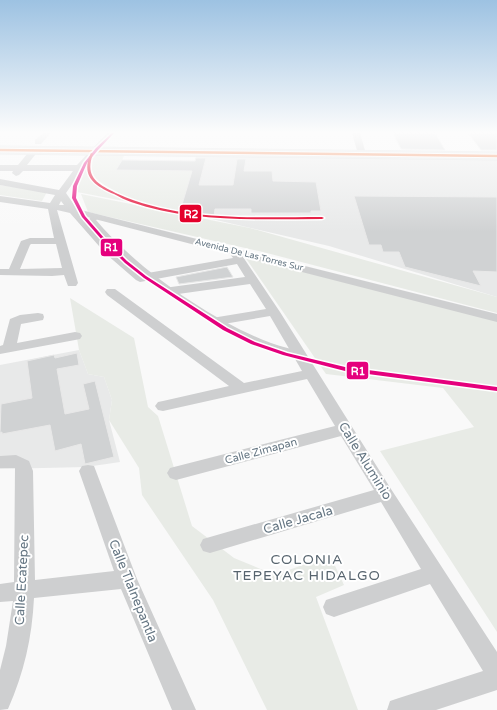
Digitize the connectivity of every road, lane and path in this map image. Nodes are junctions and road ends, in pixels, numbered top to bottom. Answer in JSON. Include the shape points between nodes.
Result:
{"nodes":[{"id":1,"x":0,"y":168,"type":"edge"},
{"id":2,"x":19,"y":168,"type":"junction"},
{"id":3,"x":78,"y":168,"type":"joint"},
{"id":4,"x":4,"y":182,"type":"edge"},
{"id":5,"x":62,"y":193,"type":"junction"},
{"id":6,"x":0,"y":194,"type":"edge"},
{"id":7,"x":0,"y":199,"type":"edge"},
{"id":8,"x":53,"y":206,"type":"junction"},
{"id":9,"x":76,"y":213,"type":"junction"},
{"id":10,"x":96,"y":218,"type":"junction"},
{"id":11,"x":61,"y":241,"type":"junction"},
{"id":12,"x":236,"y":255,"type":"junction"},
{"id":13,"x":69,"y":271,"type":"junction"},
{"id":14,"x":0,"y":272,"type":"edge"},
{"id":15,"x":13,"y":272,"type":"junction"},
{"id":16,"x":145,"y":277,"type":"junction"},
{"id":17,"x":253,"y":280,"type":"junction"},
{"id":18,"x":72,"y":283,"type":"dead end"},
{"id":19,"x":171,"y":291,"type":"junction"},
{"id":20,"x":111,"y":292,"type":"dead end"},
{"id":21,"x":274,"y":312,"type":"junction"},
{"id":22,"x":38,"y":317,"type":"dead end"},
{"id":23,"x":497,"y":318,"type":"edge"},
{"id":24,"x":218,"y":321,"type":"junction"},
{"id":25,"x":75,"y":336,"type":"dead end"},
{"id":26,"x":5,"y":349,"type":"edge"},
{"id":27,"x":300,"y":354,"type":"junction"},
{"id":28,"x":312,"y":373,"type":"junction"},
{"id":29,"x":242,"y":388,"type":"junction"},
{"id":30,"x":163,"y":406,"type":"dead end"},
{"id":31,"x":345,"y":429,"type":"junction"},
{"id":32,"x":8,"y":461,"type":"edge"},
{"id":33,"x":88,"y":471,"type":"dead end"},
{"id":34,"x":176,"y":473,"type":"dead end"},
{"id":35,"x":385,"y":494,"type":"junction"},
{"id":36,"x":210,"y":545,"type":"dead end"},
{"id":37,"x":435,"y":573,"type":"junction"},
{"id":38,"x":127,"y":579,"type":"junction"},
{"id":39,"x":24,"y":590,"type":"junction"},
{"id":40,"x":0,"y":593,"type":"edge"},
{"id":41,"x":334,"y":607,"type":"dead end"},
{"id":42,"x":497,"y":673,"type":"edge"},
{"id":43,"x":497,"y":678,"type":"edge"},
{"id":44,"x":0,"y":701,"type":"edge"},
{"id":45,"x":184,"y":710,"type":"edge"},
{"id":46,"x":399,"y":710,"type":"edge"}],
"edges":[{"from":1,"to":2,"type":"street"},
{"from":2,"to":3,"type":"street"},
{"from":2,"to":4,"type":"street"},
{"from":3,"to":5,"type":"street"},
{"from":4,"to":5,"type":"street"},
{"from":4,"to":6,"type":"street"},
{"from":5,"to":8,"type":"street"},
{"from":5,"to":9,"type":"street"},
{"from":7,"to":8,"type":"street","name":"Avenida De Las Torres Sur"},
{"from":8,"to":9,"type":"street","name":"Avenida De Las Torres Sur"},
{"from":8,"to":11,"type":"street","via":[[52,213]]},
{"from":9,"to":10,"type":"street","name":"Avenida De Las Torres Sur"},
{"from":9,"to":16,"type":"street","via":[[126,268]]},
{"from":10,"to":12,"type":"street","name":"Avenida De Las Torres Sur"},
{"from":10,"to":16,"type":"street","via":[[92,220]]},
{"from":11,"to":13,"type":"street"},
{"from":11,"to":15,"type":"street","via":[[25,243]]},
{"from":12,"to":16,"type":"street"},
{"from":12,"to":17,"type":"street","name":"Calle Aluminio"},
{"from":12,"to":23,"type":"street","name":"Avenida De Las Torres Sur"},
{"from":13,"to":15,"type":"street"},
{"from":13,"to":18,"type":"street"},
{"from":14,"to":15,"type":"street"},
{"from":16,"to":19,"type":"street"},
{"from":17,"to":19,"type":"street"},
{"from":17,"to":21,"type":"street","name":"Calle Aluminio"},
{"from":19,"to":24,"type":"street"},
{"from":20,"to":29,"type":"street"},
{"from":21,"to":24,"type":"street"},
{"from":21,"to":27,"type":"street","name":"Calle Aluminio"},
{"from":22,"to":26,"type":"street","via":[[15,322]]},
{"from":24,"to":27,"type":"street","via":[[264,344]]},
{"from":25,"to":26,"type":"street"},
{"from":27,"to":28,"type":"street","name":"Calle Aluminio"},
{"from":28,"to":29,"type":"street"},
{"from":28,"to":31,"type":"street","name":"Calle Aluminio"},
{"from":29,"to":30,"type":"street"},
{"from":31,"to":34,"type":"street","name":"Calle Zimapan"},
{"from":31,"to":35,"type":"street","name":"Calle Aluminio"},
{"from":32,"to":39,"type":"street","name":"Calle Ecatepec","via":[[23,465],[24,471]]},
{"from":33,"to":38,"type":"street","name":"Calle Tlalnepantla"},
{"from":35,"to":36,"type":"street","name":"Calle Jacala"},
{"from":35,"to":37,"type":"street","name":"Calle Aluminio"},
{"from":37,"to":41,"type":"street"},
{"from":37,"to":42,"type":"street","name":"Calle Aluminio"},
{"from":38,"to":39,"type":"street"},
{"from":38,"to":45,"type":"street","name":"Calle Tlalnepantla"},
{"from":39,"to":40,"type":"street"},
{"from":39,"to":44,"type":"street","name":"Calle Ecatepec","via":[[16,660]]},
{"from":43,"to":46,"type":"street"}]}
